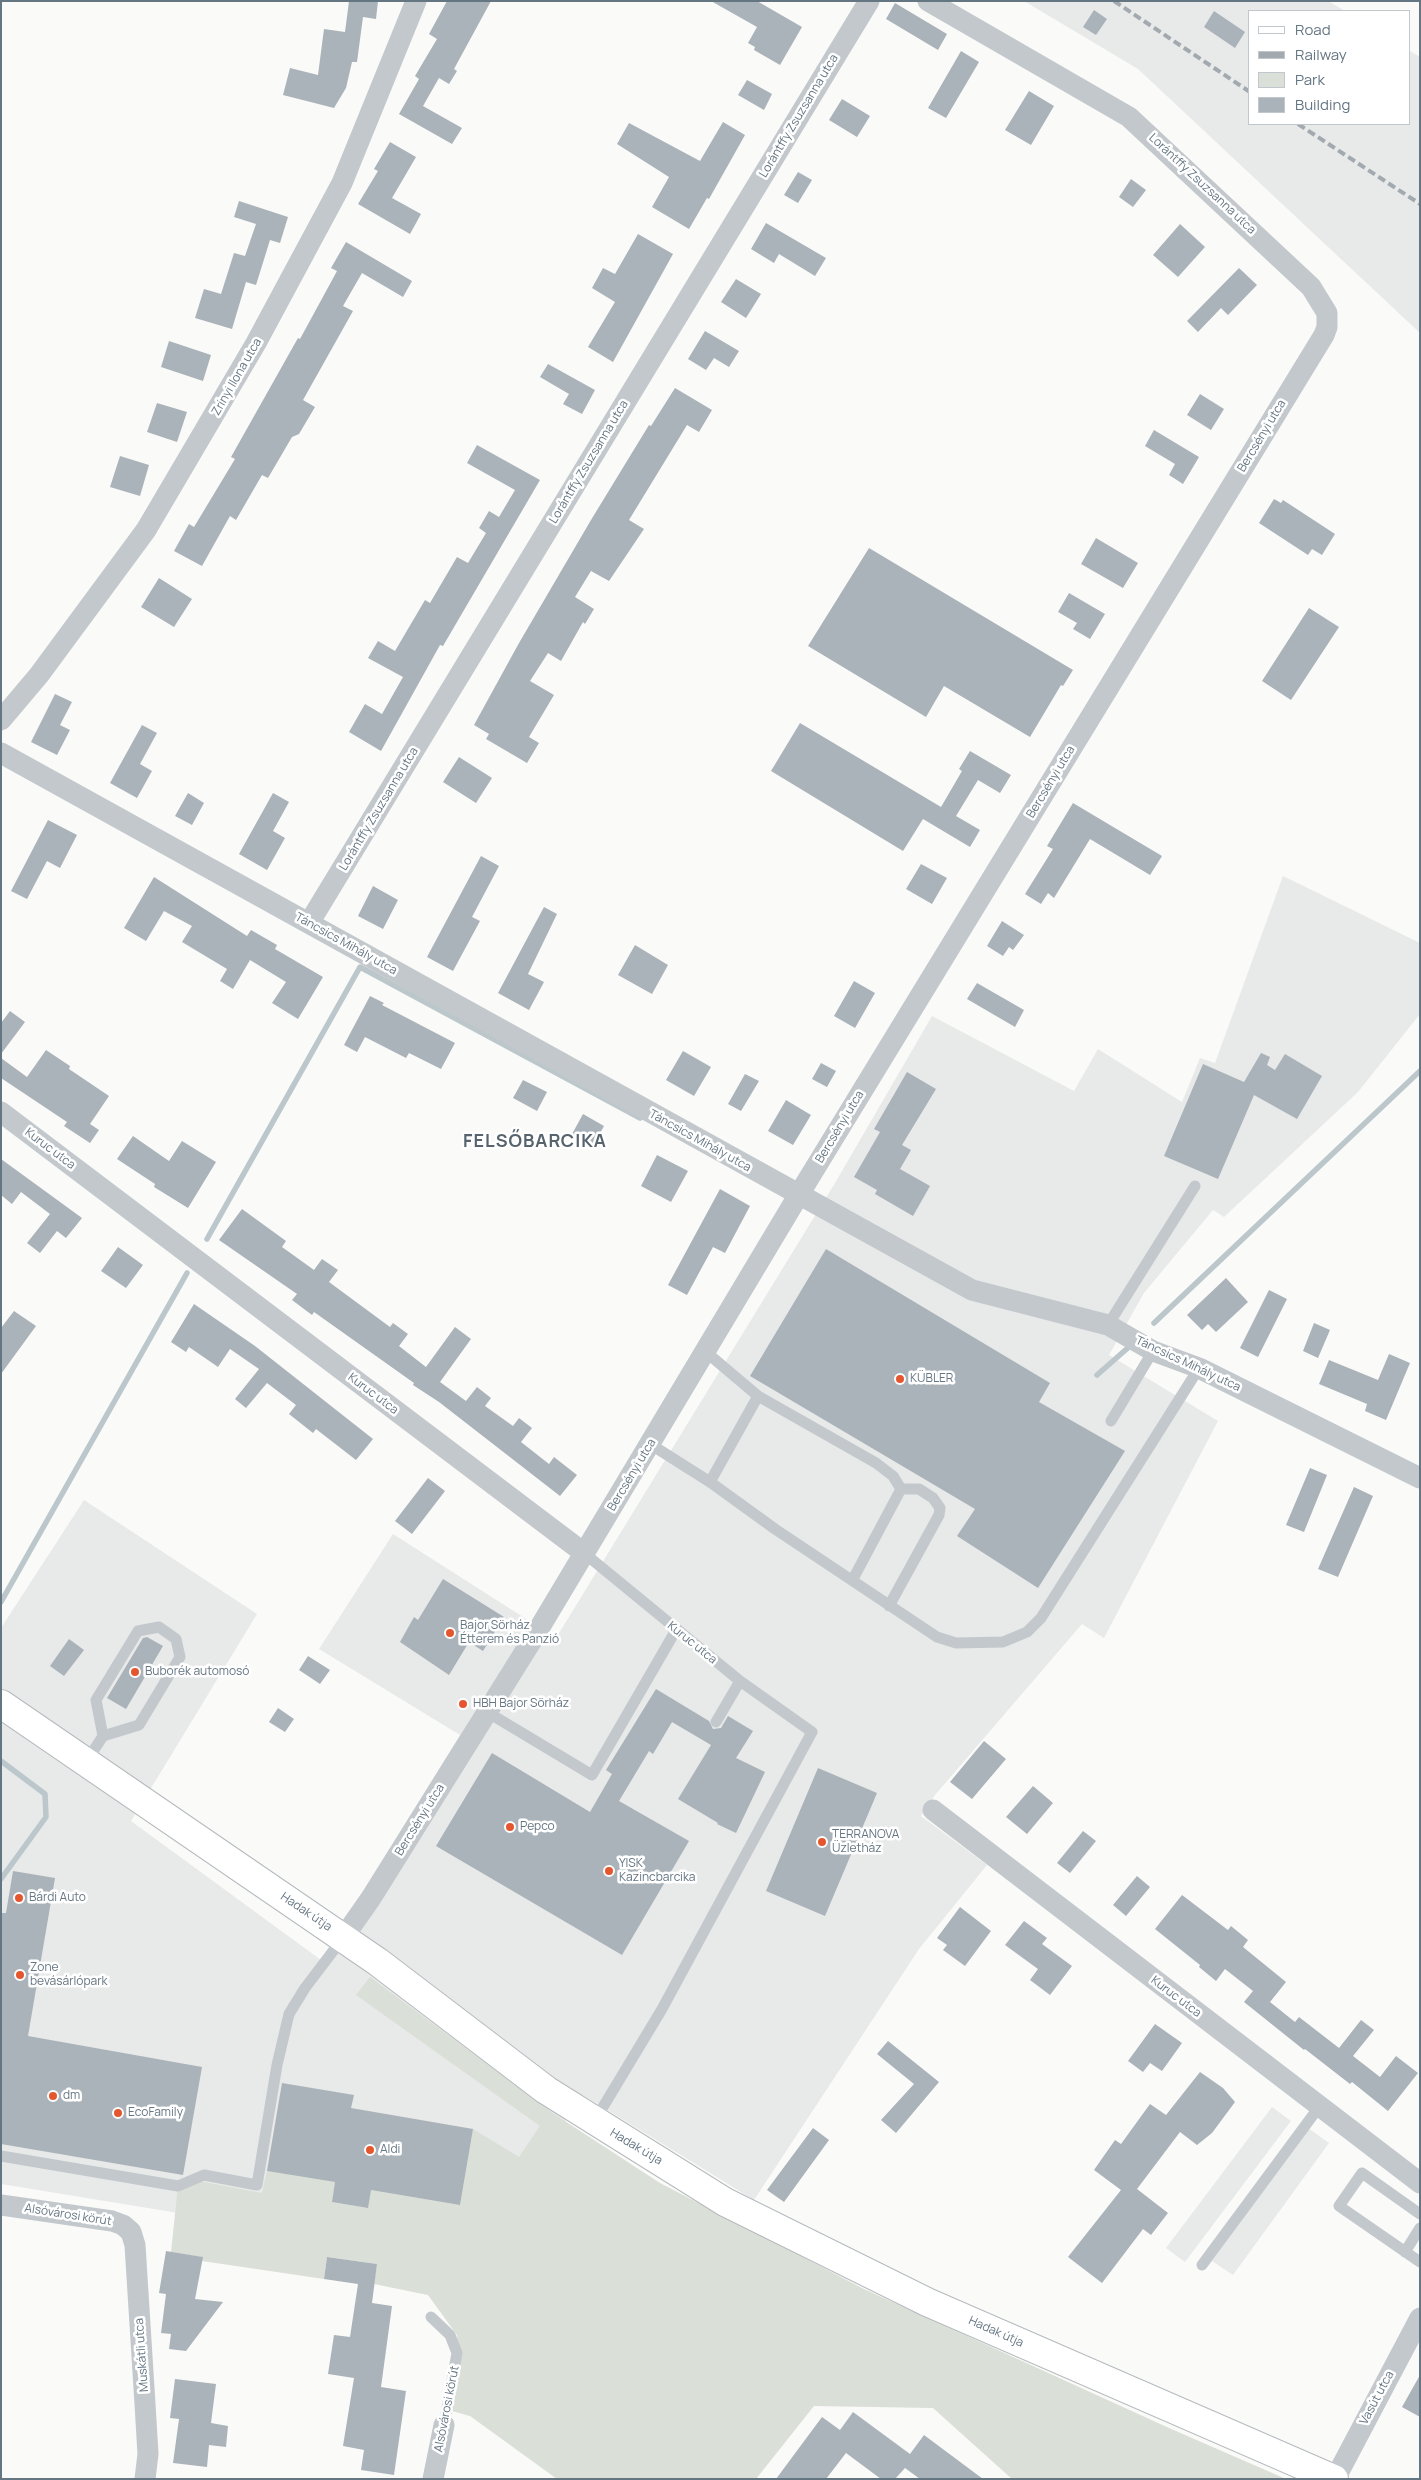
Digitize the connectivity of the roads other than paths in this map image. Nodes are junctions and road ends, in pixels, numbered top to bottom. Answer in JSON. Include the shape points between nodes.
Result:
{"nodes":[{"id":1,"x":416,"y":1,"type":"edge"},
{"id":2,"x":869,"y":1,"type":"edge"},
{"id":3,"x":928,"y":1,"type":"edge"},
{"id":4,"x":1327,"y":313,"type":"joint"},
{"id":5,"x":1,"y":720,"type":"edge"},
{"id":6,"x":1,"y":754,"type":"edge"},
{"id":7,"x":309,"y":924,"type":"junction"},
{"id":8,"x":1,"y":1112,"type":"edge"},
{"id":9,"x":1195,"y":1186,"type":"dead end"},
{"id":10,"x":798,"y":1196,"type":"junction"},
{"id":11,"x":1108,"y":1325,"type":"junction"},
{"id":12,"x":1153,"y":1351,"type":"junction"},
{"id":13,"x":706,"y":1352,"type":"junction"},
{"id":14,"x":1198,"y":1368,"type":"junction"},
{"id":15,"x":758,"y":1396,"type":"junction"},
{"id":16,"x":1111,"y":1422,"type":"dead end"},
{"id":17,"x":650,"y":1444,"type":"junction"},
{"id":18,"x":1420,"y":1478,"type":"edge"},
{"id":19,"x":710,"y":1482,"type":"junction"},
{"id":20,"x":901,"y":1489,"type":"junction"},
{"id":21,"x":584,"y":1554,"type":"junction"},
{"id":22,"x":853,"y":1579,"type":"junction"},
{"id":23,"x":889,"y":1606,"type":"junction"},
{"id":24,"x":676,"y":1630,"type":"junction"},
{"id":25,"x":740,"y":1681,"type":"junction"},
{"id":26,"x":1,"y":1704,"type":"edge"},
{"id":27,"x":487,"y":1712,"type":"junction"},
{"id":28,"x":716,"y":1722,"type":"dead end"},
{"id":29,"x":103,"y":1736,"type":"junction"},
{"id":30,"x":85,"y":1764,"type":"junction"},
{"id":31,"x":933,"y":1810,"type":"dead end"},
{"id":32,"x":343,"y":1938,"type":"junction"},
{"id":33,"x":1319,"y":2106,"type":"junction"},
{"id":34,"x":594,"y":2122,"type":"junction"},
{"id":35,"x":1,"y":2156,"type":"edge"},
{"id":36,"x":1420,"y":2183,"type":"edge"},
{"id":37,"x":1,"y":2205,"type":"edge"},
{"id":38,"x":1420,"y":2214,"type":"edge"},
{"id":39,"x":1420,"y":2228,"type":"edge"},
{"id":40,"x":132,"y":2232,"type":"joint"},
{"id":41,"x":1405,"y":2252,"type":"junction"},
{"id":42,"x":1420,"y":2262,"type":"edge"},
{"id":43,"x":1202,"y":2265,"type":"dead end"},
{"id":44,"x":431,"y":2317,"type":"dead end"},
{"id":45,"x":1420,"y":2318,"type":"edge"},
{"id":46,"x":444,"y":2425,"type":"joint"},
{"id":47,"x":145,"y":2479,"type":"edge"},
{"id":48,"x":433,"y":2479,"type":"edge"},
{"id":49,"x":1335,"y":2479,"type":"edge"}],
"edges":[{"from":1,"to":5,"type":"street","name":"Zrínyi Ilona utca","via":[[342,183],[256,344],[146,530],[39,676]]},
{"from":2,"to":7,"type":"street","name":"Lorántffy Zsuzsanna utca"},
{"from":3,"to":4,"type":"street","name":"Lorántffy Zsuzsanna utca","via":[[1129,117],[1294,269],[1320,298]]},
{"from":4,"to":10,"type":"street","name":"Bercsényi utca","via":[[1324,335]]},
{"from":6,"to":7,"type":"street","name":"Táncsics Mihály utca"},
{"from":7,"to":10,"type":"street","name":"Táncsics Mihály utca"},
{"from":8,"to":21,"type":"street","name":"Kuruc utca"},
{"from":9,"to":11,"type":"lane"},
{"from":10,"to":11,"type":"street","name":"Táncsics Mihály utca","via":[[972,1290]]},
{"from":10,"to":13,"type":"street","name":"Bercsényi utca"},
{"from":11,"to":12,"type":"street","name":"Táncsics Mihály utca"},
{"from":12,"to":14,"type":"street","name":"Táncsics Mihály utca"},
{"from":12,"to":16,"type":"lane"},
{"from":13,"to":15,"type":"lane"},
{"from":13,"to":17,"type":"street","name":"Bercsényi utca"},
{"from":14,"to":18,"type":"street","name":"Táncsics Mihály utca"},
{"from":14,"to":23,"type":"lane","via":[[1041,1618],[1027,1632],[1003,1642],[956,1643],[937,1637]]},
{"from":15,"to":19,"type":"lane"},
{"from":15,"to":20,"type":"lane","via":[[876,1463],[893,1476]]},
{"from":17,"to":19,"type":"lane"},
{"from":17,"to":21,"type":"street","name":"Bercsényi utca"},
{"from":19,"to":22,"type":"lane"},
{"from":20,"to":22,"type":"lane"},
{"from":20,"to":23,"type":"lane","via":[[919,1489],[933,1498],[940,1508]]},
{"from":21,"to":24,"type":"lane","name":"Kuruc utca"},
{"from":21,"to":27,"type":"street","name":"Bercsényi utca"},
{"from":22,"to":23,"type":"lane"},
{"from":24,"to":25,"type":"lane","name":"Kuruc utca"},
{"from":24,"to":27,"type":"lane","via":[[592,1775]]},
{"from":25,"to":28,"type":"lane"},
{"from":25,"to":34,"type":"lane","name":"Kuruc utca","via":[[812,1732],[662,2009]]},
{"from":26,"to":30,"type":"main road","name":"Hadak útja"},
{"from":27,"to":32,"type":"street","name":"Bercsényi utca","via":[[376,1891]]},
{"from":29,"to":29,"type":"lane","via":[[139,1725],[180,1658],[176,1639],[159,1627],[138,1631],[96,1700]]},
{"from":29,"to":30,"type":"lane"},
{"from":30,"to":32,"type":"main road","name":"Hadak útja"},
{"from":31,"to":33,"type":"street","name":"Kuruc utca"},
{"from":32,"to":34,"type":"main road","name":"Hadak útja","via":[[546,2090]]},
{"from":32,"to":35,"type":"lane","via":[[289,2014],[277,2064],[257,2186],[204,2175],[178,2186]]},
{"from":33,"to":36,"type":"street","name":"Kuruc utca"},
{"from":33,"to":43,"type":"lane"},
{"from":34,"to":49,"type":"main road","name":"Hadak útja","via":[[725,2202],[927,2302]]},
{"from":37,"to":40,"type":"street","name":"Alsóvárosi körút","via":[[112,2221]]},
{"from":38,"to":41,"type":"lane","via":[[1362,2173],[1339,2206]]},
{"from":39,"to":41,"type":"lane"},
{"from":40,"to":47,"type":"street","name":"Muskátli utca","via":[[148,2454]]},
{"from":41,"to":42,"type":"lane"},
{"from":44,"to":46,"type":"lane","name":"Alsóvárosi körút","via":[[450,2335],[457,2353]]},
{"from":45,"to":49,"type":"street","name":"Vasút utca"},
{"from":46,"to":48,"type":"street","name":"Alsóvárosi körút"}]}
